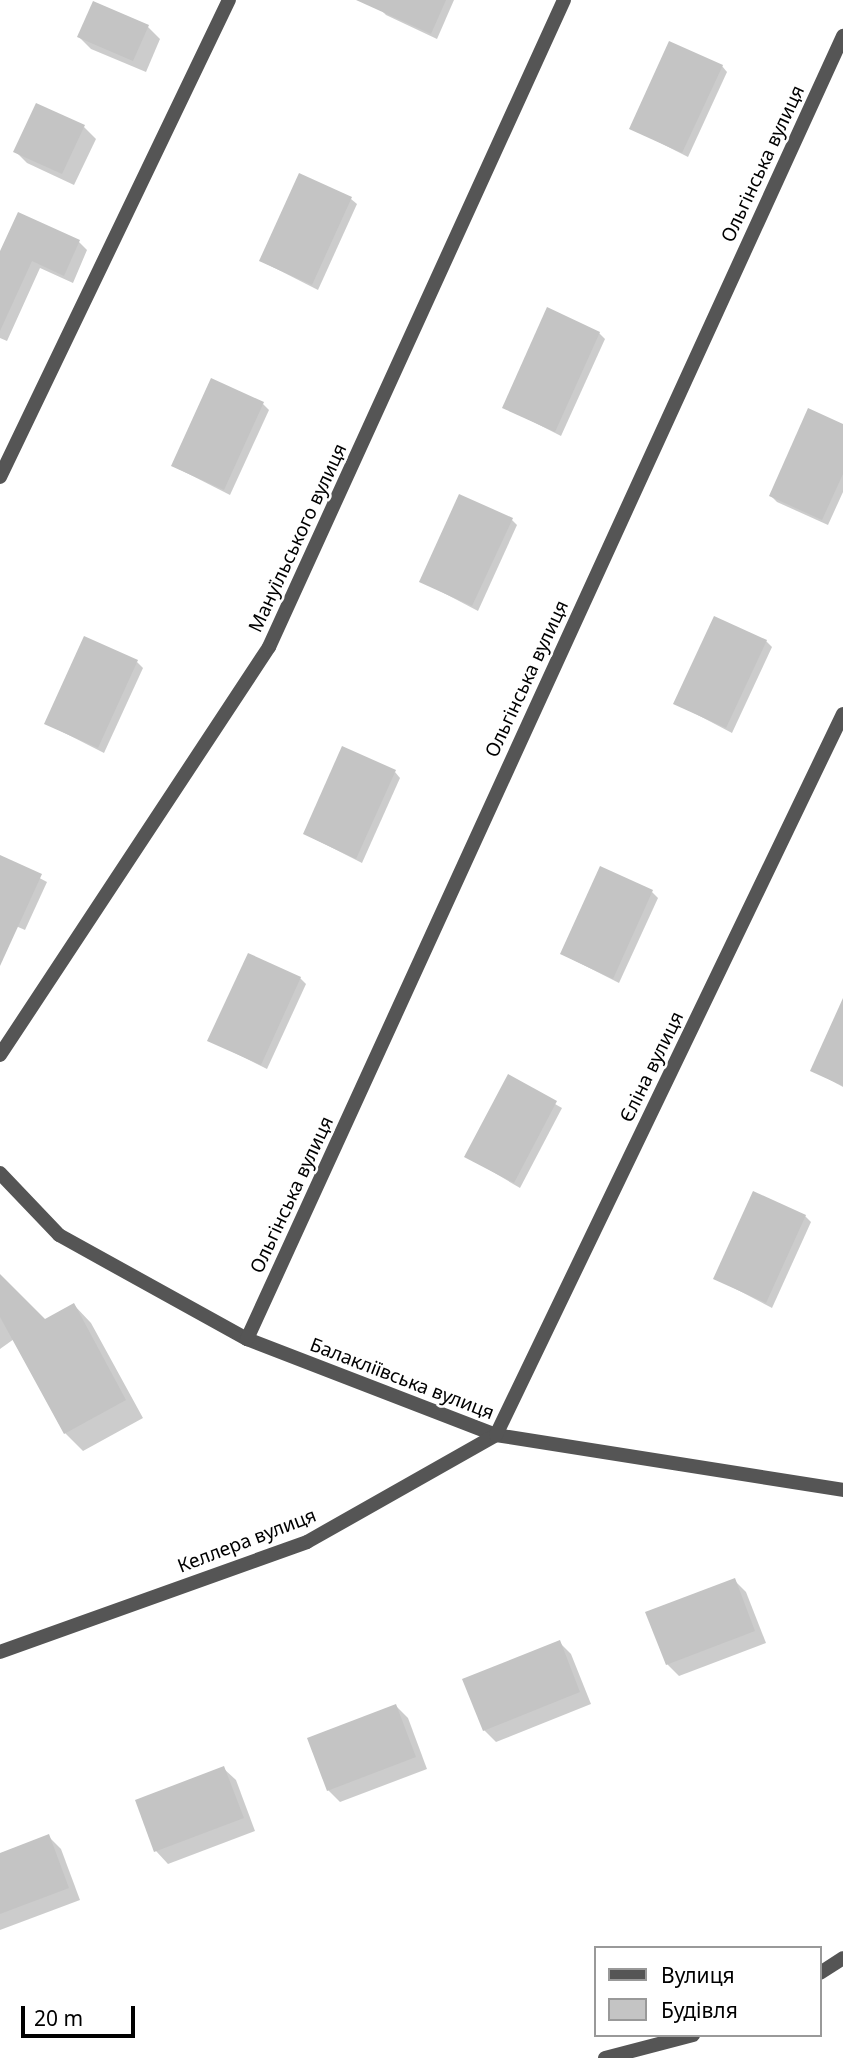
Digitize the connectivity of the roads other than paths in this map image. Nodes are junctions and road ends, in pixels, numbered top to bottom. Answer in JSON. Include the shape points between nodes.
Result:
{"nodes":[{"id":1,"x":229,"y":0,"type":"edge"},
{"id":2,"x":564,"y":0,"type":"edge"},
{"id":3,"x":843,"y":36,"type":"edge"},
{"id":4,"x":0,"y":477,"type":"edge"},
{"id":5,"x":843,"y":714,"type":"edge"},
{"id":6,"x":0,"y":1055,"type":"edge"},
{"id":7,"x":0,"y":1173,"type":"edge"},
{"id":8,"x":247,"y":1339,"type":"junction"},
{"id":9,"x":496,"y":1435,"type":"junction"},
{"id":10,"x":843,"y":1490,"type":"edge"},
{"id":11,"x":0,"y":1653,"type":"edge"},
{"id":12,"x":843,"y":1958,"type":"edge"},
{"id":13,"x":822,"y":1972,"type":"edge"},
{"id":14,"x":685,"y":2037,"type":"edge"},
{"id":15,"x":605,"y":2058,"type":"edge"}],
"edges":[{"from":1,"to":4,"type":"street"},
{"from":2,"to":6,"type":"street","name":"Мануїльського вулиця","via":[[269,647]]},
{"from":3,"to":8,"type":"street","name":"Ольгінська вулиця"},
{"from":5,"to":9,"type":"street","name":"Єліна вулиця"},
{"from":7,"to":8,"type":"street","name":"Балакліївська вулиця","via":[[58,1235]]},
{"from":8,"to":9,"type":"street","name":"Балакліївська вулиця"},
{"from":9,"to":10,"type":"street","name":"Балакліївська вулиця"},
{"from":9,"to":11,"type":"street","name":"Келлера вулиця","via":[[307,1542]]},
{"from":12,"to":13,"type":"street"},
{"from":14,"to":15,"type":"street"}]}
